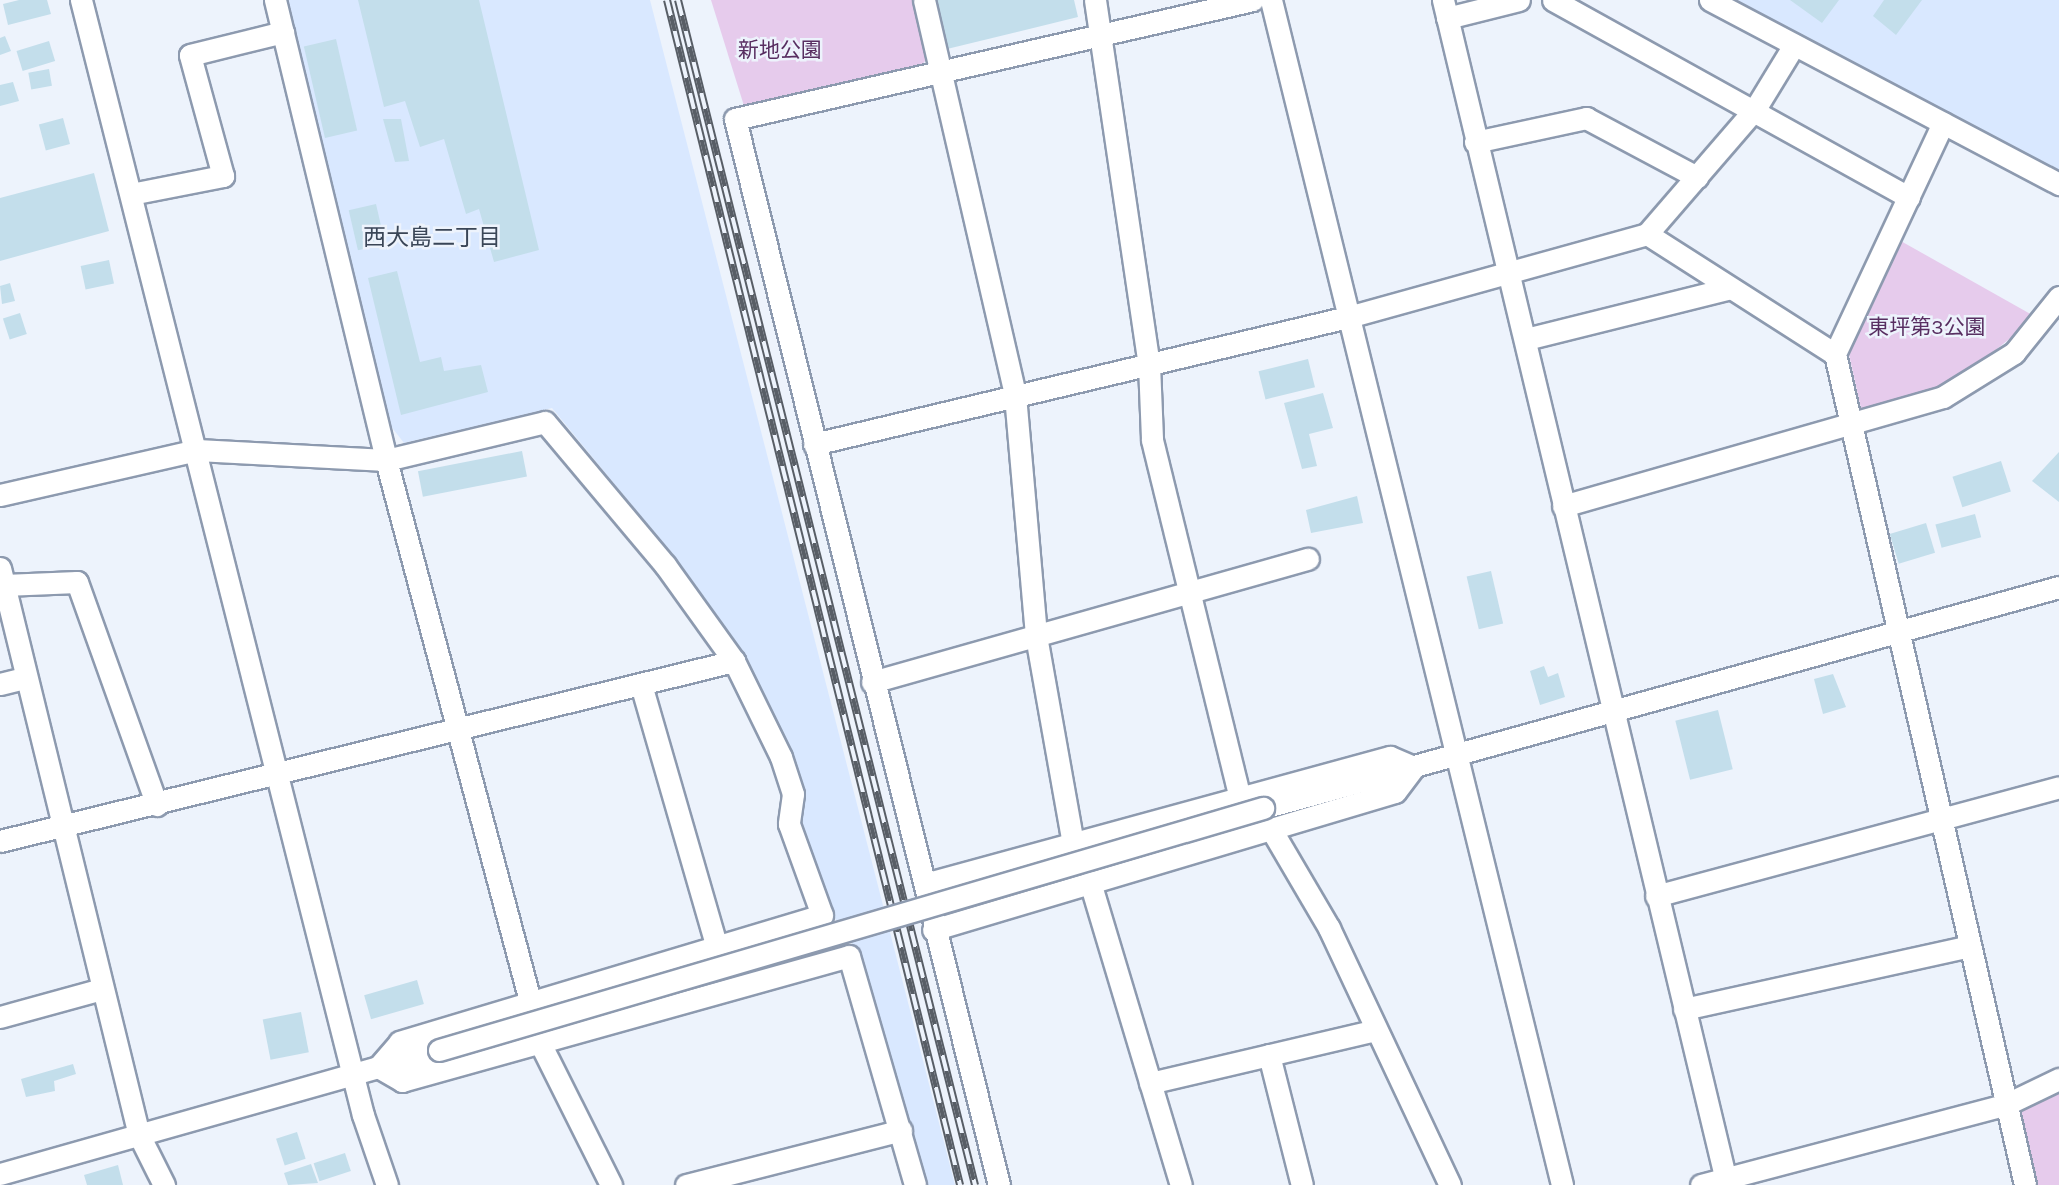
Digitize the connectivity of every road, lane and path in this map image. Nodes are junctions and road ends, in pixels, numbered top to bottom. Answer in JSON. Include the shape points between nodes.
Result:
{"nodes":[{"id":1,"x":81,"y":0,"type":"edge"},
{"id":2,"x":275,"y":0,"type":"edge"},
{"id":3,"x":925,"y":0,"type":"edge"},
{"id":4,"x":1095,"y":0,"type":"edge"},
{"id":5,"x":1252,"y":0,"type":"edge"},
{"id":6,"x":1271,"y":0,"type":"edge"},
{"id":7,"x":1519,"y":0,"type":"edge"},
{"id":8,"x":1553,"y":0,"type":"edge"},
{"id":9,"x":1710,"y":0,"type":"edge"},
{"id":10,"x":1445,"y":9,"type":"edge"},
{"id":11,"x":282,"y":32,"type":"junction"},
{"id":12,"x":1104,"y":34,"type":"junction"},
{"id":13,"x":1794,"y":45,"type":"junction"},
{"id":14,"x":940,"y":72,"type":"junction"},
{"id":15,"x":1755,"y":109,"type":"junction"},
{"id":16,"x":1943,"y":122,"type":"junction"},
{"id":17,"x":1475,"y":142,"type":"junction"},
{"id":18,"x":1697,"y":177,"type":"junction"},
{"id":19,"x":2059,"y":184,"type":"edge"},
{"id":20,"x":131,"y":194,"type":"junction"},
{"id":21,"x":1909,"y":197,"type":"junction"},
{"id":22,"x":1647,"y":234,"type":"junction"},
{"id":23,"x":1509,"y":274,"type":"junction"},
{"id":24,"x":1730,"y":288,"type":"junction"},
{"id":25,"x":2059,"y":297,"type":"edge"},
{"id":26,"x":1348,"y":317,"type":"junction"},
{"id":27,"x":1526,"y":339,"type":"junction"},
{"id":28,"x":1835,"y":354,"type":"junction"},
{"id":29,"x":1149,"y":364,"type":"junction"},
{"id":30,"x":1015,"y":395,"type":"junction"},
{"id":31,"x":1850,"y":424,"type":"junction"},
{"id":32,"x":814,"y":444,"type":"junction"},
{"id":33,"x":197,"y":450,"type":"junction"},
{"id":34,"x":386,"y":460,"type":"junction"},
{"id":35,"x":0,"y":495,"type":"edge"},
{"id":36,"x":1563,"y":506,"type":"junction"},
{"id":37,"x":1308,"y":559,"type":"dead end"},
{"id":38,"x":2,"y":576,"type":"edge"},
{"id":39,"x":2059,"y":587,"type":"edge"},
{"id":40,"x":1188,"y":591,"type":"junction"},
{"id":41,"x":1896,"y":631,"type":"junction"},
{"id":42,"x":1036,"y":636,"type":"junction"},
{"id":43,"x":734,"y":661,"type":"junction"},
{"id":44,"x":24,"y":678,"type":"junction"},
{"id":45,"x":872,"y":682,"type":"junction"},
{"id":46,"x":0,"y":684,"type":"edge"},
{"id":47,"x":642,"y":688,"type":"junction"},
{"id":48,"x":1610,"y":708,"type":"junction"},
{"id":49,"x":458,"y":732,"type":"junction"},
{"id":50,"x":1455,"y":755,"type":"junction"},
{"id":51,"x":1414,"y":767,"type":"junction"},
{"id":52,"x":279,"y":775,"type":"junction"},
{"id":53,"x":2059,"y":787,"type":"edge"},
{"id":54,"x":1239,"y":795,"type":"junction"},
{"id":55,"x":157,"y":805,"type":"junction"},
{"id":56,"x":1942,"y":823,"type":"junction"},
{"id":57,"x":64,"y":827,"type":"junction"},
{"id":58,"x":1271,"y":829,"type":"junction"},
{"id":59,"x":0,"y":841,"type":"edge"},
{"id":60,"x":1073,"y":844,"type":"junction"},
{"id":61,"x":1090,"y":882,"type":"junction"},
{"id":62,"x":925,"y":884,"type":"junction"},
{"id":63,"x":1656,"y":896,"type":"junction"},
{"id":64,"x":933,"y":930,"type":"junction"},
{"id":65,"x":1970,"y":946,"type":"junction"},
{"id":66,"x":717,"y":948,"type":"junction"},
{"id":67,"x":102,"y":989,"type":"junction"},
{"id":68,"x":530,"y":1001,"type":"junction"},
{"id":69,"x":1684,"y":1009,"type":"junction"},
{"id":70,"x":0,"y":1017,"type":"edge"},
{"id":71,"x":1376,"y":1030,"type":"junction"},
{"id":72,"x":540,"y":1042,"type":"junction"},
{"id":73,"x":1269,"y":1055,"type":"junction"},
{"id":74,"x":378,"y":1067,"type":"junction"},
{"id":75,"x":352,"y":1073,"type":"junction"},
{"id":76,"x":2059,"y":1079,"type":"edge"},
{"id":77,"x":1150,"y":1083,"type":"junction"},
{"id":78,"x":2007,"y":1104,"type":"junction"},
{"id":79,"x":901,"y":1130,"type":"junction"},
{"id":80,"x":139,"y":1135,"type":"junction"},
{"id":81,"x":0,"y":1174,"type":"edge"},
{"id":82,"x":1726,"y":1182,"type":"edge"},
{"id":83,"x":164,"y":1185,"type":"edge"},
{"id":84,"x":387,"y":1185,"type":"edge"},
{"id":85,"x":611,"y":1185,"type":"edge"},
{"id":86,"x":686,"y":1185,"type":"edge"},
{"id":87,"x":915,"y":1185,"type":"edge"},
{"id":88,"x":999,"y":1185,"type":"edge"},
{"id":89,"x":1181,"y":1185,"type":"edge"},
{"id":90,"x":1302,"y":1185,"type":"edge"},
{"id":91,"x":1450,"y":1185,"type":"edge"},
{"id":92,"x":1563,"y":1185,"type":"edge"},
{"id":93,"x":1701,"y":1185,"type":"edge"},
{"id":94,"x":2025,"y":1185,"type":"edge"}],
"edges":[{"from":1,"to":20,"type":"street"},
{"from":2,"to":11,"type":"street"},
{"from":3,"to":14,"type":"street"},
{"from":4,"to":12,"type":"street"},
{"from":5,"to":12,"type":"street"},
{"from":6,"to":26,"type":"street"},
{"from":7,"to":10,"type":"street"},
{"from":8,"to":15,"type":"street"},
{"from":9,"to":13,"type":"street"},
{"from":10,"to":17,"type":"street"},
{"from":11,"to":20,"type":"street","via":[[190,55],[223,176]]},
{"from":11,"to":34,"type":"street"},
{"from":12,"to":14,"type":"street"},
{"from":12,"to":29,"type":"street"},
{"from":13,"to":15,"type":"street"},
{"from":13,"to":16,"type":"street"},
{"from":14,"to":30,"type":"street"},
{"from":14,"to":32,"type":"street","via":[[735,119]]},
{"from":15,"to":18,"type":"street"},
{"from":15,"to":21,"type":"street"},
{"from":16,"to":19,"type":"street"},
{"from":16,"to":21,"type":"street"},
{"from":17,"to":18,"type":"street","via":[[1586,118]]},
{"from":17,"to":23,"type":"street"},
{"from":18,"to":22,"type":"street"},
{"from":20,"to":33,"type":"street"},
{"from":21,"to":28,"type":"street"},
{"from":22,"to":23,"type":"street"},
{"from":22,"to":24,"type":"street"},
{"from":23,"to":26,"type":"street"},
{"from":23,"to":27,"type":"street"},
{"from":24,"to":27,"type":"street"},
{"from":24,"to":28,"type":"street"},
{"from":25,"to":31,"type":"street","via":[[2014,354],[1980,377],[1943,397]]},
{"from":26,"to":29,"type":"street"},
{"from":26,"to":50,"type":"street"},
{"from":27,"to":36,"type":"street"},
{"from":28,"to":31,"type":"street"},
{"from":29,"to":30,"type":"street"},
{"from":29,"to":40,"type":"street","via":[[1152,440]]},
{"from":30,"to":32,"type":"street"},
{"from":30,"to":42,"type":"street"},
{"from":31,"to":36,"type":"street"},
{"from":31,"to":41,"type":"street"},
{"from":32,"to":45,"type":"street"},
{"from":33,"to":34,"type":"street"},
{"from":33,"to":35,"type":"street"},
{"from":33,"to":52,"type":"street"},
{"from":34,"to":43,"type":"street","via":[[545,422],[665,565]]},
{"from":34,"to":49,"type":"street"},
{"from":36,"to":48,"type":"street"},
{"from":37,"to":40,"type":"street"},
{"from":38,"to":44,"type":"street"},
{"from":38,"to":55,"type":"street","via":[[77,582]]},
{"from":39,"to":41,"type":"street"},
{"from":40,"to":42,"type":"street"},
{"from":40,"to":54,"type":"street"},
{"from":41,"to":48,"type":"street"},
{"from":41,"to":56,"type":"street"},
{"from":42,"to":45,"type":"street"},
{"from":42,"to":60,"type":"street"},
{"from":43,"to":47,"type":"street"},
{"from":43,"to":66,"type":"street","via":[[781,757],[793,794],[789,824],[822,915]]},
{"from":44,"to":46,"type":"street"},
{"from":44,"to":57,"type":"street"},
{"from":45,"to":62,"type":"street"},
{"from":47,"to":49,"type":"street"},
{"from":47,"to":66,"type":"street"},
{"from":48,"to":50,"type":"street"},
{"from":48,"to":63,"type":"street"},
{"from":49,"to":52,"type":"street"},
{"from":49,"to":68,"type":"street"},
{"from":50,"to":51,"type":"street"},
{"from":50,"to":92,"type":"street"},
{"from":51,"to":54,"type":"street","via":[[1390,757]]},
{"from":51,"to":58,"type":"street","via":[[1395,792]]},
{"from":51,"to":74,"type":"street","bridge":true},
{"from":52,"to":55,"type":"street"},
{"from":52,"to":75,"type":"street"},
{"from":53,"to":56,"type":"street"},
{"from":54,"to":60,"type":"street"},
{"from":55,"to":57,"type":"street"},
{"from":56,"to":63,"type":"street"},
{"from":56,"to":65,"type":"street"},
{"from":57,"to":59,"type":"street"},
{"from":57,"to":67,"type":"street"},
{"from":58,"to":61,"type":"street"},
{"from":58,"to":71,"type":"street","via":[[1329,928]]},
{"from":60,"to":62,"type":"street"},
{"from":61,"to":64,"type":"street"},
{"from":61,"to":77,"type":"street"},
{"from":62,"to":64,"type":"street"},
{"from":63,"to":69,"type":"street"},
{"from":64,"to":88,"type":"street"},
{"from":65,"to":69,"type":"street"},
{"from":65,"to":78,"type":"street"},
{"from":66,"to":68,"type":"street"},
{"from":67,"to":70,"type":"street"},
{"from":67,"to":80,"type":"street"},
{"from":68,"to":74,"type":"street","via":[[400,1042]]},
{"from":69,"to":82,"type":"street"},
{"from":71,"to":73,"type":"street"},
{"from":71,"to":91,"type":"street"},
{"from":72,"to":74,"type":"street","via":[[402,1081]]},
{"from":72,"to":79,"type":"street","via":[[849,956]]},
{"from":72,"to":85,"type":"street"},
{"from":73,"to":77,"type":"street"},
{"from":73,"to":90,"type":"street"},
{"from":74,"to":75,"type":"street"},
{"from":75,"to":80,"type":"street"},
{"from":75,"to":84,"type":"street"},
{"from":76,"to":78,"type":"street"},
{"from":77,"to":89,"type":"street"},
{"from":78,"to":82,"type":"street"},
{"from":78,"to":94,"type":"street"},
{"from":79,"to":86,"type":"street"},
{"from":79,"to":87,"type":"street"},
{"from":80,"to":81,"type":"street"},
{"from":80,"to":83,"type":"street"},
{"from":82,"to":93,"type":"street"}]}
